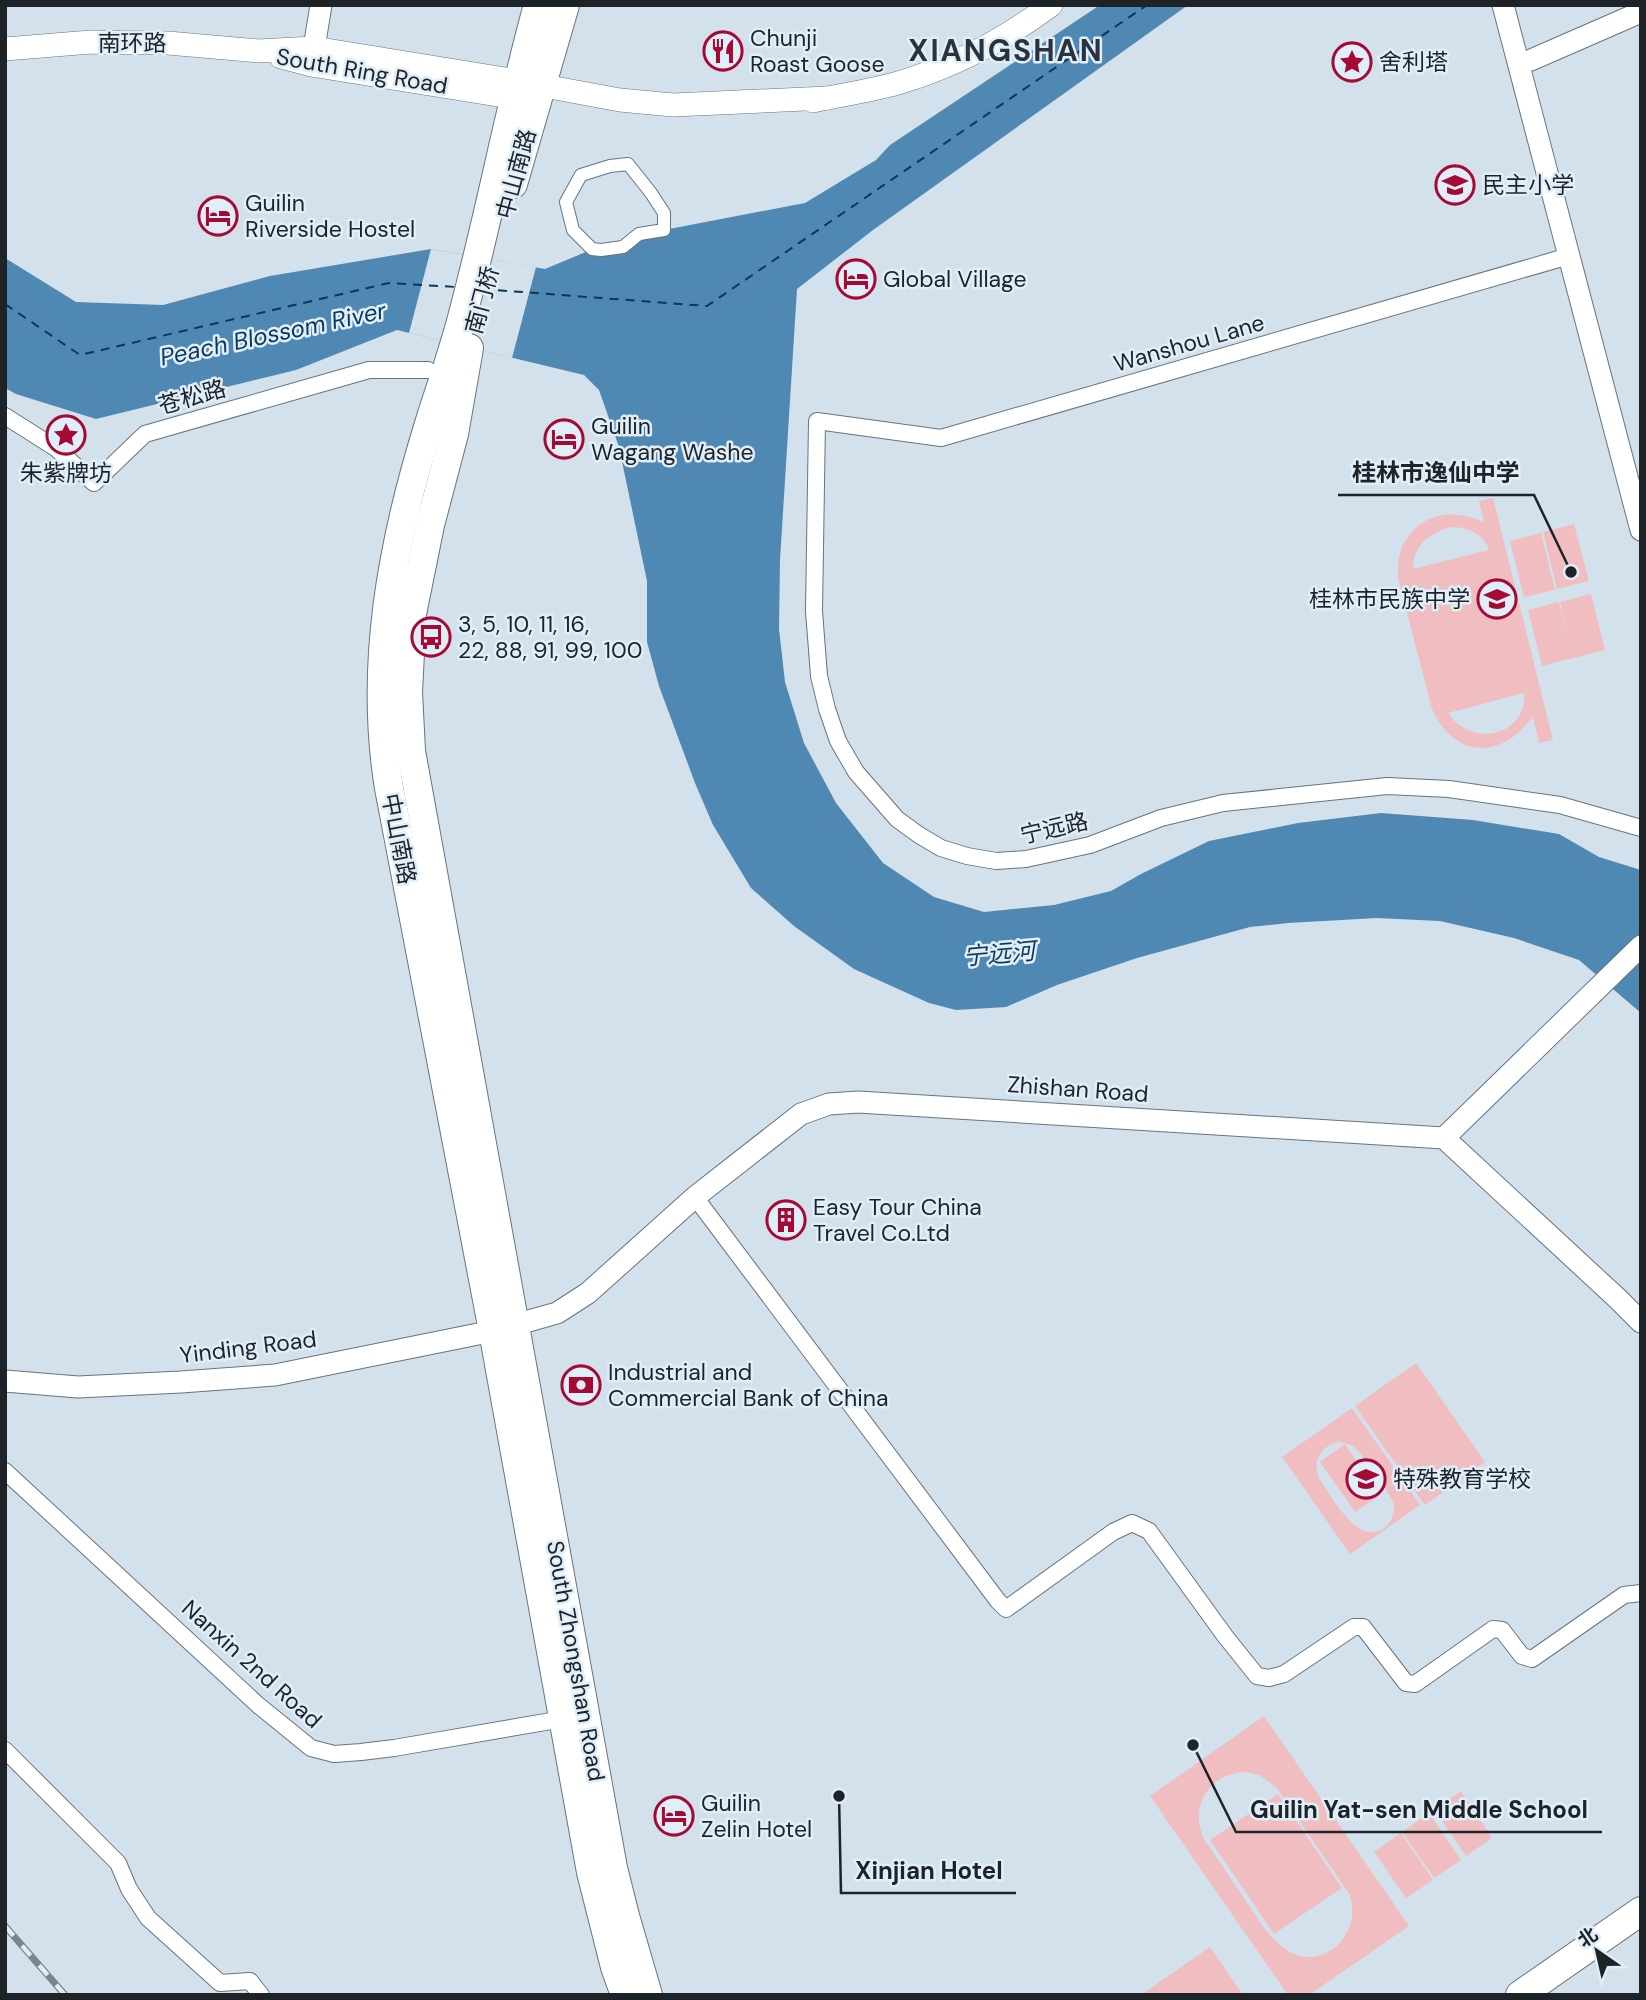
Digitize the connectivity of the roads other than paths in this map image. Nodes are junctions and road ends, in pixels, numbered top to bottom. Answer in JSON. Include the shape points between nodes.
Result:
{"nodes":[{"id":1,"x":321,"y":5,"type":"edge"},
{"id":2,"x":538,"y":5,"type":"edge"},
{"id":3,"x":565,"y":5,"type":"edge"},
{"id":4,"x":1051,"y":5,"type":"edge"},
{"id":5,"x":1503,"y":5,"type":"edge"},
{"id":6,"x":1517,"y":5,"type":"edge"},
{"id":7,"x":1641,"y":12,"type":"edge"},
{"id":8,"x":314,"y":48,"type":"junction"},
{"id":9,"x":5,"y":49,"type":"edge"},
{"id":10,"x":258,"y":51,"type":"junction"},
{"id":11,"x":1531,"y":60,"type":"junction"},
{"id":12,"x":527,"y":91,"type":"junction"},
{"id":13,"x":566,"y":202,"type":"joint"},
{"id":14,"x":489,"y":245,"type":"joint"},
{"id":15,"x":1569,"y":256,"type":"junction"},
{"id":16,"x":461,"y":350,"type":"joint"},
{"id":17,"x":428,"y":370,"type":"dead end"},
{"id":18,"x":5,"y":416,"type":"edge"},
{"id":19,"x":817,"y":421,"type":"joint"},
{"id":20,"x":1641,"y":491,"type":"edge"},
{"id":21,"x":1641,"y":530,"type":"edge"},
{"id":22,"x":1641,"y":828,"type":"edge"},
{"id":23,"x":1641,"y":946,"type":"edge"},
{"id":24,"x":1444,"y":1138,"type":"junction"},
{"id":25,"x":695,"y":1197,"type":"junction"},
{"id":26,"x":1641,"y":1322,"type":"edge"},
{"id":27,"x":504,"y":1328,"type":"junction"},
{"id":28,"x":5,"y":1381,"type":"edge"},
{"id":29,"x":5,"y":1471,"type":"edge"},
{"id":30,"x":1641,"y":1593,"type":"edge"},
{"id":31,"x":563,"y":1719,"type":"junction"},
{"id":32,"x":5,"y":1750,"type":"edge"},
{"id":33,"x":1641,"y":1911,"type":"edge"},
{"id":34,"x":1641,"y":1930,"type":"edge"},
{"id":35,"x":261,"y":1995,"type":"edge"},
{"id":36,"x":625,"y":1995,"type":"edge"},
{"id":37,"x":648,"y":1995,"type":"edge"},
{"id":38,"x":1520,"y":1995,"type":"edge"},
{"id":39,"x":1547,"y":1995,"type":"edge"}],
"edges":[{"from":1,"to":8,"type":"street"},
{"from":2,"to":12,"type":"highway"},
{"from":3,"to":12,"type":"highway"},
{"from":4,"to":12,"type":"main road","name":"South Ring Road","via":[[951,64],[897,83],[827,98],[673,105]]},
{"from":5,"to":15,"type":"street"},
{"from":6,"to":11,"type":"street"},
{"from":7,"to":11,"type":"street"},
{"from":8,"to":10,"type":"main road","name":"South Ring Road"},
{"from":8,"to":12,"type":"main road","name":"South Ring Road"},
{"from":9,"to":10,"type":"main road","name":"南环路","via":[[90,42]]},
{"from":10,"to":12,"type":"main road","name":"South Ring Road","via":[[311,65]]},
{"from":11,"to":20,"type":"street"},
{"from":12,"to":14,"type":"highway","name":"中山南路"},
{"from":13,"to":13,"type":"street","via":[[581,175],[628,164],[664,213],[664,230],[639,234],[622,247],[593,249],[573,230]]},
{"from":14,"to":16,"type":"highway","name":"南门桥"},
{"from":15,"to":19,"type":"street","name":"Wanshou Lane","via":[[941,438]]},
{"from":15,"to":21,"type":"street"},
{"from":16,"to":27,"type":"highway","name":"中山南路","via":[[428,428],[390,584],[382,662],[384,756]]},
{"from":17,"to":18,"type":"street","name":"苍松路","via":[[369,370],[145,434],[94,483],[58,449]]},
{"from":19,"to":22,"type":"street","name":"宁远路","via":[[814,611],[819,676],[827,709],[856,772],[897,819],[941,848],[996,861],[1026,859],[1090,845],[1160,818],[1223,803],[1387,786],[1449,789],[1560,805]]},
{"from":23,"to":24,"type":"street"},
{"from":24,"to":25,"type":"street","name":"Zhishan Road","via":[[829,1104],[801,1114]]},
{"from":24,"to":26,"type":"street"},
{"from":25,"to":27,"type":"street","name":"Zhishan Road","via":[[588,1293],[557,1313]]},
{"from":25,"to":30,"type":"street","via":[[1006,1609],[1132,1523],[1149,1531],[1257,1676],[1284,1674],[1354,1627],[1363,1627],[1406,1683],[1416,1684],[1493,1629],[1502,1630],[1522,1656],[1532,1659],[1624,1595]]},
{"from":27,"to":28,"type":"street","name":"Yinding Road","via":[[275,1375],[78,1387]]},
{"from":27,"to":31,"type":"highway","name":"South Zhongshan Road"},
{"from":27,"to":37,"type":"highway","name":"South Zhongshan Road","via":[[613,1868]]},
{"from":29,"to":31,"type":"street","name":"Nanxin 2nd Road","via":[[258,1706],[311,1748],[334,1754],[372,1751]]},
{"from":31,"to":36,"type":"highway","name":"South Zhongshan Road","via":[[591,1872]]},
{"from":32,"to":35,"type":"street","via":[[118,1863],[148,1918],[220,1983],[250,1982]]},
{"from":33,"to":38,"type":"highway"},
{"from":34,"to":39,"type":"highway"}]}
